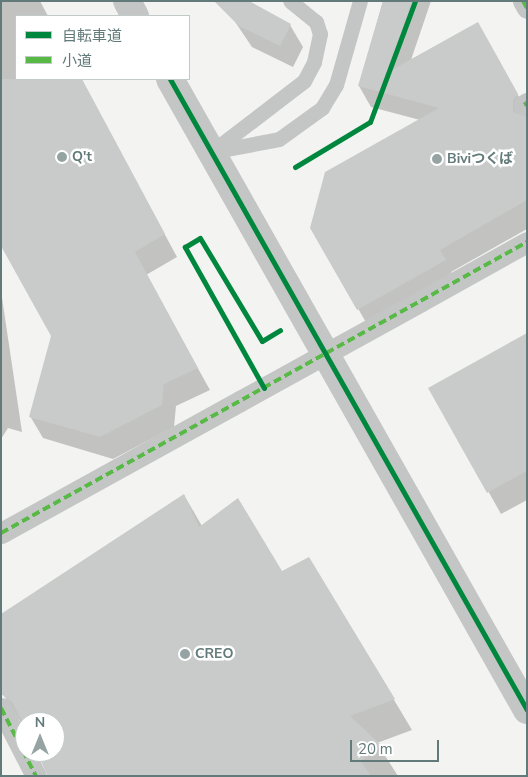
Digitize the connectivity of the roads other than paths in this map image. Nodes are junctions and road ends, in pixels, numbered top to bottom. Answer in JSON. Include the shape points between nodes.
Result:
{"nodes":[{"id":1,"x":127,"y":1,"type":"edge"},
{"id":2,"x":290,"y":1,"type":"edge"},
{"id":3,"x":360,"y":1,"type":"edge"},
{"id":4,"x":523,"y":1,"type":"edge"},
{"id":5,"x":527,"y":8,"type":"edge"},
{"id":6,"x":134,"y":15,"type":"edge"},
{"id":7,"x":171,"y":80,"type":"edge"},
{"id":8,"x":211,"y":152,"type":"junction"},
{"id":9,"x":527,"y":242,"type":"edge"},
{"id":10,"x":1,"y":533,"type":"edge"},
{"id":11,"x":1,"y":708,"type":"edge"},
{"id":12,"x":527,"y":710,"type":"edge"},
{"id":13,"x":36,"y":776,"type":"edge"}],
"edges":[{"from":1,"to":6,"type":"street"},
{"from":2,"to":8,"type":"lane","via":[[316,22],[320,34],[314,62],[298,86]]},
{"from":3,"to":8,"type":"lane","via":[[336,85],[322,108],[279,139]]},
{"from":4,"to":5,"type":"street"},
{"from":7,"to":8,"type":"street"},
{"from":8,"to":12,"type":"street"},
{"from":9,"to":10,"type":"street","bridge":true},
{"from":11,"to":13,"type":"street"}]}
